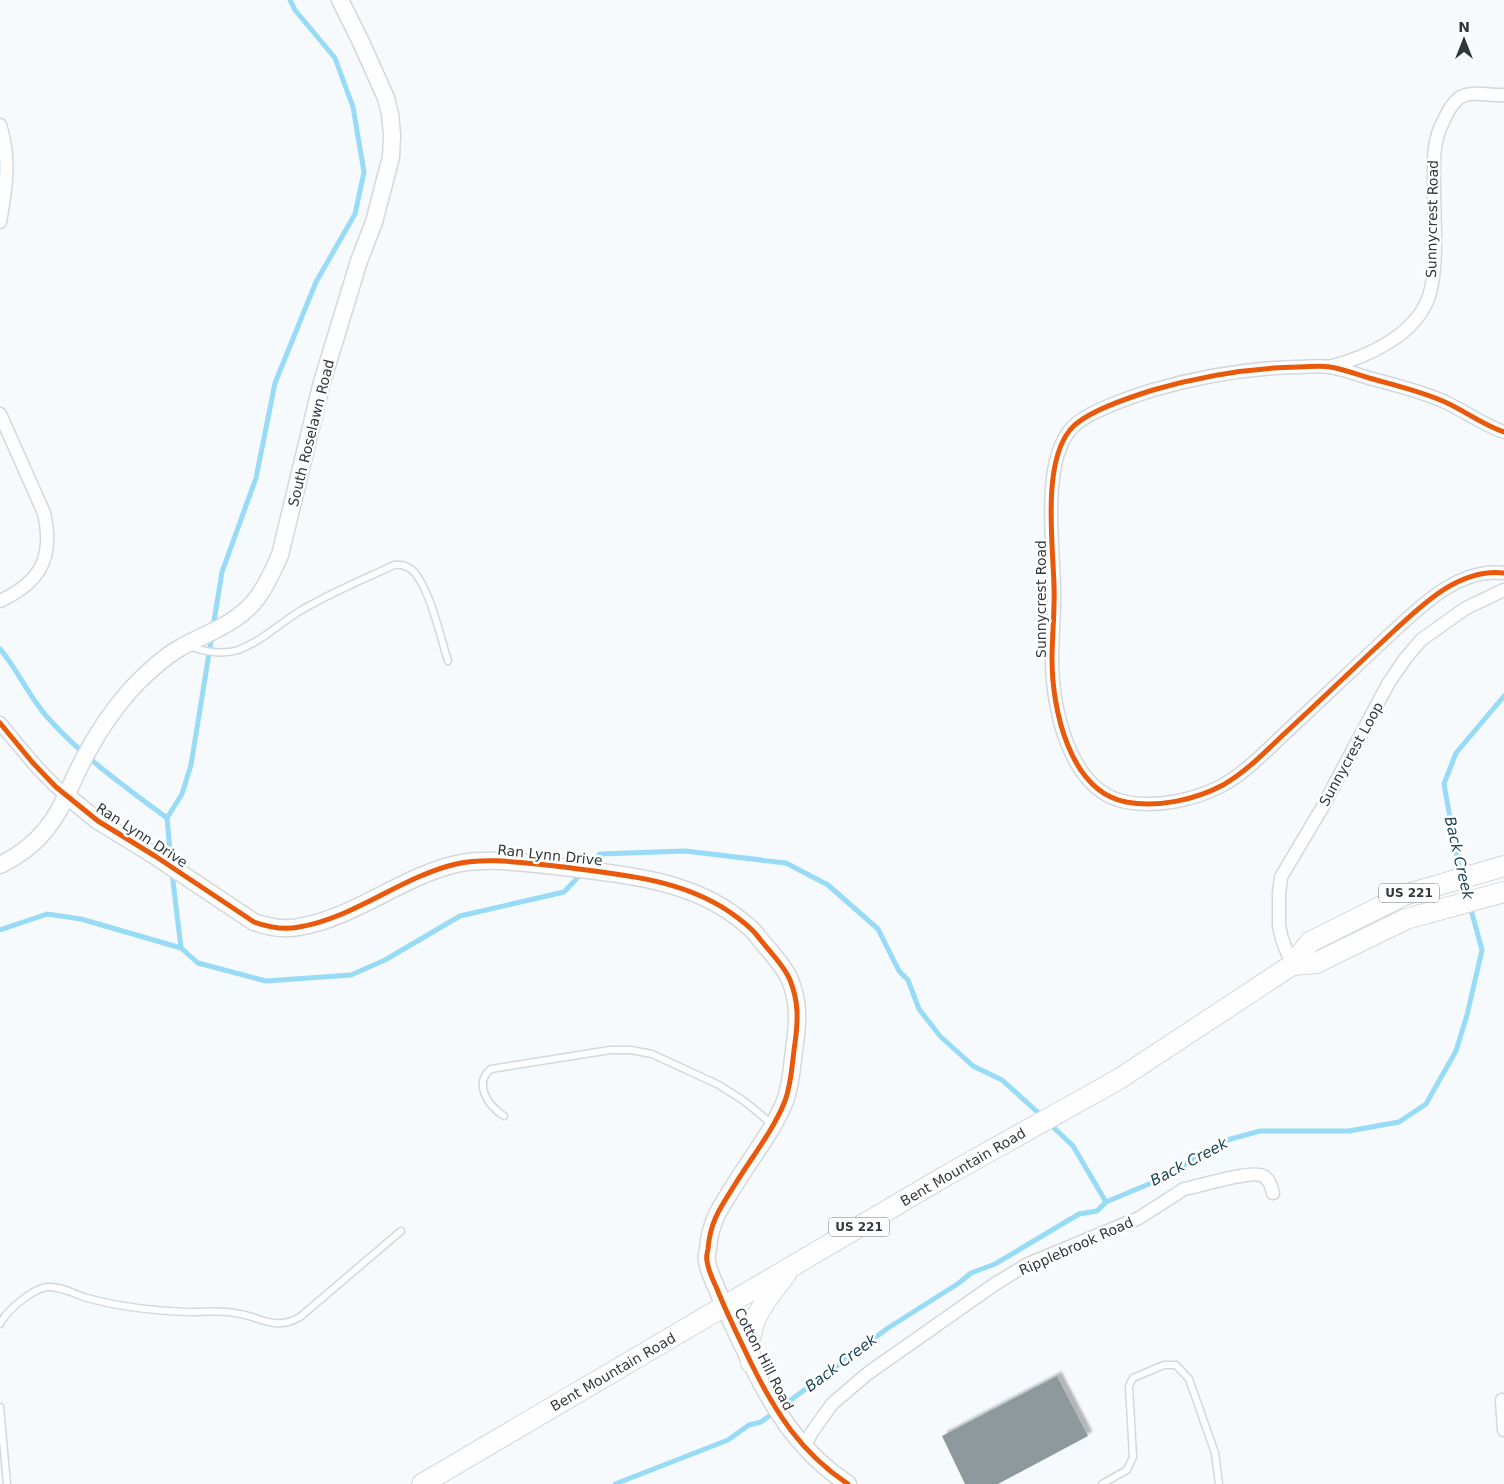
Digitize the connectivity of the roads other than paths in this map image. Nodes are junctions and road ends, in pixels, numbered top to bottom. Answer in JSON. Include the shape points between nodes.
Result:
{"nodes":[{"id":1,"x":340,"y":0,"type":"edge"},
{"id":2,"x":1504,"y":95,"type":"edge"},
{"id":3,"x":0,"y":125,"type":"edge"},
{"id":4,"x":0,"y":222,"type":"edge"},
{"id":5,"x":1329,"y":367,"type":"junction"},
{"id":6,"x":0,"y":414,"type":"edge"},
{"id":7,"x":1504,"y":432,"type":"edge"},
{"id":8,"x":1504,"y":572,"type":"edge"},
{"id":9,"x":1504,"y":590,"type":"edge"},
{"id":10,"x":0,"y":601,"type":"edge"},
{"id":11,"x":186,"y":645,"type":"junction"},
{"id":12,"x":448,"y":661,"type":"dead end"},
{"id":13,"x":0,"y":723,"type":"edge"},
{"id":14,"x":67,"y":796,"type":"junction"},
{"id":15,"x":0,"y":865,"type":"edge"},
{"id":16,"x":1504,"y":866,"type":"edge"},
{"id":17,"x":1504,"y":892,"type":"edge"},
{"id":18,"x":1292,"y":965,"type":"junction"},
{"id":19,"x":504,"y":1116,"type":"dead end"},
{"id":20,"x":773,"y":1125,"type":"junction"},
{"id":21,"x":1273,"y":1193,"type":"dead end"},
{"id":22,"x":401,"y":1231,"type":"dead end"},
{"id":23,"x":792,"y":1267,"type":"junction"},
{"id":24,"x":724,"y":1306,"type":"junction"},
{"id":25,"x":0,"y":1324,"type":"edge"},
{"id":26,"x":752,"y":1363,"type":"junction"},
{"id":27,"x":1502,"y":1400,"type":"dead end"},
{"id":28,"x":0,"y":1407,"type":"edge"},
{"id":29,"x":1504,"y":1430,"type":"edge"},
{"id":30,"x":804,"y":1447,"type":"junction"},
{"id":31,"x":7,"y":1484,"type":"edge"},
{"id":32,"x":422,"y":1484,"type":"edge"},
{"id":33,"x":848,"y":1484,"type":"edge"},
{"id":34,"x":1102,"y":1484,"type":"edge"},
{"id":35,"x":1219,"y":1484,"type":"edge"}],
"edges":[{"from":1,"to":11,"type":"street","name":"South Roselawn Road","via":[[386,98],[392,135],[391,156],[374,222],[359,260],[322,382],[280,555],[256,599],[239,616],[219,630]]},
{"from":2,"to":5,"type":"street","name":"Sunnycrest Road","via":[[1468,94],[1458,99],[1439,128],[1434,149],[1433,271],[1430,293],[1423,309],[1412,323],[1381,346]]},
{"from":3,"to":4,"type":"street","via":[[7,157],[7,178]]},
{"from":5,"to":7,"type":"street","name":"Sunnycrest Road","via":[[1445,402]]},
{"from":5,"to":8,"type":"street","name":"Sunnycrest Road","via":[[1224,372],[1143,393],[1081,419],[1070,428],[1056,459],[1052,482],[1052,661],[1061,724],[1083,774],[1106,794],[1142,804],[1177,801],[1220,787],[1254,763],[1415,611],[1465,578],[1487,572]]},
{"from":6,"to":10,"type":"street","via":[[44,512],[48,529],[43,563],[35,578]]},
{"from":9,"to":18,"type":"street","name":"Sunnycrest Loop","via":[[1466,608],[1422,640],[1388,684],[1281,877],[1279,926]]},
{"from":11,"to":12,"type":"lane","via":[[217,653],[236,650],[332,594],[400,564],[414,573],[423,588]]},
{"from":11,"to":14,"type":"street","name":"South Roselawn Road","via":[[159,663],[116,708],[83,761]]},
{"from":13,"to":14,"type":"street","name":"Ran Lynn Drive","via":[[33,763]]},
{"from":14,"to":15,"type":"street","name":"South Roselawn Road","via":[[43,833]]},
{"from":14,"to":20,"type":"street","name":"Ran Lynn Drive","via":[[98,821],[254,922],[267,926],[299,928],[322,921],[423,875],[473,861],[498,860],[605,872],[665,883],[710,900],[754,930],[789,977],[794,992],[798,1025],[792,1073],[786,1098]]},
{"from":16,"to":18,"type":"main road","name":"Bent Mountain Road","number":"US 221","via":[[1404,895],[1310,942]]},
{"from":17,"to":18,"type":"main road","name":"Bent Mountain Road","number":"US 221","via":[[1406,919],[1316,963]]},
{"from":18,"to":23,"type":"main road","name":"Bent Mountain Road","number":"US 221","via":[[1119,1078]]},
{"from":19,"to":20,"type":"lane","via":[[489,1103],[484,1092],[482,1080],[491,1068],[610,1050],[631,1050],[652,1054],[719,1085]]},
{"from":20,"to":24,"type":"street","name":"Ran Lynn Drive","via":[[715,1215],[709,1237],[707,1261]]},
{"from":21,"to":30,"type":"street","name":"Ripplebrook Road","via":[[1270,1182],[1257,1174],[1184,1189],[1139,1218],[1028,1264],[867,1374],[832,1404]]},
{"from":22,"to":25,"type":"lane","via":[[300,1317],[282,1324],[269,1324],[233,1312],[154,1310],[120,1305],[46,1287],[11,1310]]},
{"from":23,"to":24,"type":"main road","name":"Bent Mountain Road","number":"US 221"},
{"from":23,"to":26,"type":"main road","via":[[752,1325],[749,1346]]},
{"from":24,"to":26,"type":"street","name":"Cotton Hill Road"},
{"from":24,"to":32,"type":"main road","name":"Bent Mountain Road","number":"US 221"},
{"from":26,"to":30,"type":"street","name":"Cotton Hill Road","via":[[785,1424]]},
{"from":27,"to":29,"type":"street"},
{"from":28,"to":31,"type":"lane"},
{"from":30,"to":33,"type":"street","name":"Cotton Hill Road"},
{"from":34,"to":35,"type":"lane","via":[[1127,1470],[1134,1457],[1129,1386],[1134,1378],[1164,1365],[1176,1365],[1189,1379],[1215,1453]]}]}
